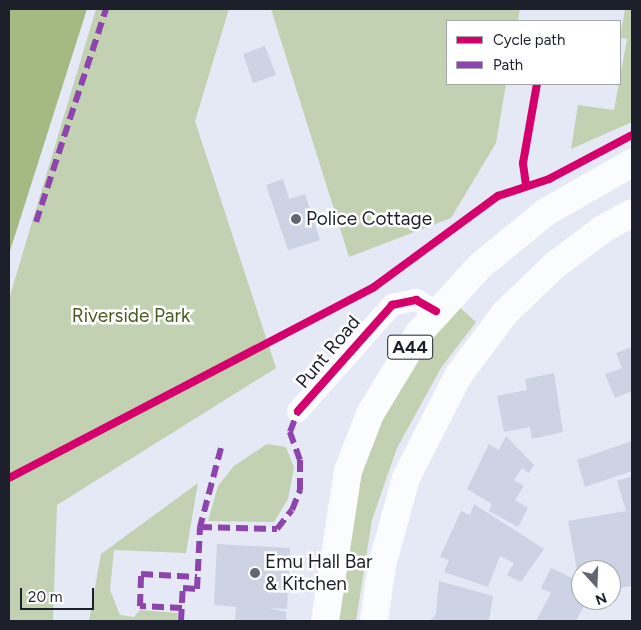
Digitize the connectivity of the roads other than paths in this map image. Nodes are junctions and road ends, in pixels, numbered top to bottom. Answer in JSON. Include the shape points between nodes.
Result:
{"nodes":[{"id":1,"x":632,"y":163,"type":"edge"},
{"id":2,"x":632,"y":213,"type":"edge"},
{"id":3,"x":436,"y":312,"type":"junction"},
{"id":4,"x":298,"y":411,"type":"dead end"},
{"id":5,"x":325,"y":621,"type":"edge"},
{"id":6,"x":374,"y":621,"type":"edge"}],
"edges":[{"from":1,"to":3,"type":"highway","number":"A44","via":[[546,212],[480,266]]},
{"from":2,"to":6,"type":"highway","number":"A44","via":[[603,229],[543,277],[505,313],[458,376],[406,478],[382,565]]},
{"from":3,"to":4,"type":"street","name":"Punt Road","via":[[416,300],[392,305]]},
{"from":3,"to":5,"type":"highway","number":"A44","via":[[382,392],[348,471]]}]}
